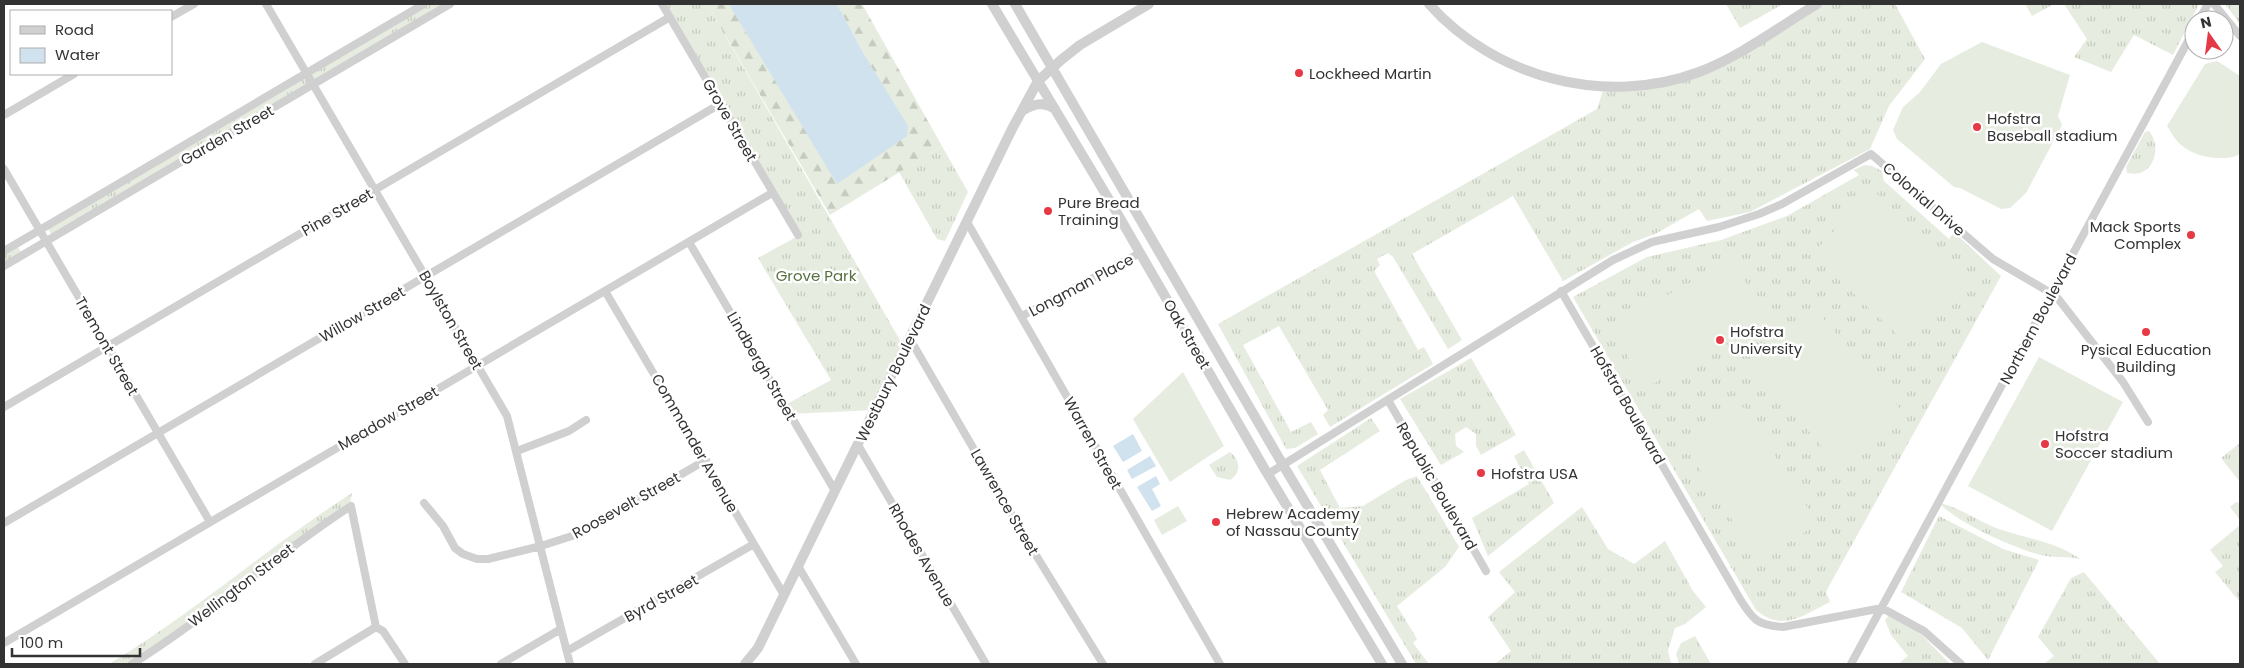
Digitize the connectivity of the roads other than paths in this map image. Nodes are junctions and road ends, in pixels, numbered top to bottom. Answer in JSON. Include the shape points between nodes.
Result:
{"nodes":[{"id":1,"x":194,"y":4,"type":"edge"},
{"id":2,"x":266,"y":4,"type":"edge"},
{"id":3,"x":424,"y":4,"type":"edge"},
{"id":4,"x":450,"y":4,"type":"edge"},
{"id":5,"x":662,"y":4,"type":"edge"},
{"id":6,"x":992,"y":4,"type":"edge"},
{"id":7,"x":1015,"y":4,"type":"edge"},
{"id":8,"x":1148,"y":4,"type":"edge"},
{"id":9,"x":1429,"y":4,"type":"edge"},
{"id":10,"x":1818,"y":4,"type":"edge"},
{"id":11,"x":2214,"y":4,"type":"edge"},
{"id":12,"x":172,"y":16,"type":"edge"},
{"id":13,"x":670,"y":17,"type":"junction"},
{"id":14,"x":400,"y":18,"type":"junction"},
{"id":15,"x":408,"y":29,"type":"junction"},
{"id":16,"x":2240,"y":36,"type":"edge"},
{"id":17,"x":2184,"y":48,"type":"edge"},
{"id":18,"x":1052,"y":68,"type":"junction"},
{"id":19,"x":306,"y":73,"type":"junction"},
{"id":20,"x":72,"y":75,"type":"edge"},
{"id":21,"x":1038,"y":81,"type":"junction"},
{"id":22,"x":313,"y":84,"type":"junction"},
{"id":23,"x":720,"y":104,"type":"junction"},
{"id":24,"x":1054,"y":109,"type":"junction"},
{"id":25,"x":1021,"y":112,"type":"junction"},
{"id":26,"x":4,"y":115,"type":"edge"},
{"id":27,"x":168,"y":154,"type":"junction"},
{"id":28,"x":176,"y":165,"type":"junction"},
{"id":29,"x":4,"y":169,"type":"edge"},
{"id":30,"x":375,"y":190,"type":"junction"},
{"id":31,"x":772,"y":193,"type":"junction"},
{"id":32,"x":967,"y":222,"type":"junction"},
{"id":33,"x":39,"y":230,"type":"junction"},
{"id":34,"x":798,"y":235,"type":"dead end"},
{"id":35,"x":46,"y":241,"type":"junction"},
{"id":36,"x":689,"y":242,"type":"junction"},
{"id":37,"x":4,"y":250,"type":"edge"},
{"id":38,"x":1140,"y":253,"type":"junction"},
{"id":39,"x":4,"y":266,"type":"edge"},
{"id":40,"x":426,"y":276,"type":"junction"},
{"id":41,"x":606,"y":290,"type":"junction"},
{"id":42,"x":1561,"y":291,"type":"junction"},
{"id":43,"x":2052,"y":292,"type":"junction"},
{"id":44,"x":1022,"y":316,"type":"junction"},
{"id":45,"x":910,"y":339,"type":"junction"},
{"id":46,"x":107,"y":346,"type":"junction"},
{"id":47,"x":478,"y":365,"type":"junction"},
{"id":48,"x":1388,"y":400,"type":"junction"},
{"id":49,"x":4,"y":407,"type":"edge"},
{"id":50,"x":586,"y":420,"type":"dead end"},
{"id":51,"x":2148,"y":422,"type":"dead end"},
{"id":52,"x":158,"y":433,"type":"junction"},
{"id":53,"x":858,"y":445,"type":"junction"},
{"id":54,"x":517,"y":451,"type":"junction"},
{"id":55,"x":706,"y":460,"type":"junction"},
{"id":56,"x":1283,"y":465,"type":"junction"},
{"id":57,"x":1268,"y":474,"type":"junction"},
{"id":58,"x":836,"y":490,"type":"junction"},
{"id":59,"x":424,"y":503,"type":"dead end"},
{"id":60,"x":210,"y":522,"type":"junction"},
{"id":61,"x":4,"y":524,"type":"edge"},
{"id":62,"x":754,"y":544,"type":"junction"},
{"id":63,"x":541,"y":546,"type":"junction"},
{"id":64,"x":798,"y":566,"type":"junction"},
{"id":65,"x":1486,"y":571,"type":"dead end"},
{"id":66,"x":784,"y":595,"type":"junction"},
{"id":67,"x":1882,"y":608,"type":"junction"},
{"id":68,"x":376,"y":627,"type":"junction"},
{"id":69,"x":561,"y":630,"type":"junction"},
{"id":70,"x":4,"y":643,"type":"edge"},
{"id":71,"x":567,"y":650,"type":"junction"},
{"id":72,"x":132,"y":664,"type":"edge"},
{"id":73,"x":315,"y":664,"type":"edge"},
{"id":74,"x":405,"y":664,"type":"edge"},
{"id":75,"x":501,"y":664,"type":"edge"},
{"id":76,"x":570,"y":664,"type":"edge"},
{"id":77,"x":745,"y":664,"type":"edge"},
{"id":78,"x":856,"y":664,"type":"edge"},
{"id":79,"x":986,"y":664,"type":"edge"},
{"id":80,"x":1103,"y":664,"type":"edge"},
{"id":81,"x":1220,"y":664,"type":"edge"},
{"id":82,"x":1382,"y":664,"type":"edge"},
{"id":83,"x":1402,"y":664,"type":"edge"},
{"id":84,"x":1851,"y":664,"type":"edge"},
{"id":85,"x":1961,"y":664,"type":"edge"}],
"edges":[{"from":1,"to":12,"type":"street"},
{"from":2,"to":19,"type":"street","name":"Boylston Street"},
{"from":3,"to":14,"type":"street","name":"Garden Street"},
{"from":4,"to":15,"type":"street","name":"Garden Street"},
{"from":5,"to":13,"type":"street","name":"Grove Street"},
{"from":6,"to":21,"type":"street","name":"Oak Street"},
{"from":7,"to":18,"type":"street","name":"Oak Street"},
{"from":8,"to":18,"type":"street","via":[[1080,44]]},
{"from":9,"to":10,"type":"street","via":[[1468,41],[1511,64],[1545,77],[1578,84],[1632,88],[1701,71],[1736,54]]},
{"from":11,"to":16,"type":"street"},
{"from":13,"to":23,"type":"street","name":"Grove Street"},
{"from":13,"to":30,"type":"street","name":"Pine Street"},
{"from":14,"to":15,"type":"street"},
{"from":14,"to":19,"type":"street","name":"Garden Street"},
{"from":15,"to":22,"type":"street","name":"Garden Street"},
{"from":17,"to":43,"type":"street","name":"Northern Boulevard"},
{"from":18,"to":21,"type":"street"},
{"from":18,"to":56,"type":"street","name":"Oak Street"},
{"from":19,"to":22,"type":"street","name":"Boylston Street"},
{"from":19,"to":27,"type":"street","name":"Garden Street"},
{"from":20,"to":26,"type":"street"},
{"from":21,"to":24,"type":"street","name":"Oak Street"},
{"from":21,"to":25,"type":"street","name":"Westbury Boulevard"},
{"from":22,"to":28,"type":"street","name":"Garden Street"},
{"from":22,"to":30,"type":"street","name":"Boylston Street"},
{"from":23,"to":31,"type":"street","name":"Grove Street"},
{"from":23,"to":40,"type":"street","name":"Willow Street"},
{"from":24,"to":25,"type":"street","via":[[1042,104]]},
{"from":24,"to":38,"type":"street","name":"Oak Street"},
{"from":25,"to":32,"type":"street","name":"Westbury Boulevard"},
{"from":27,"to":28,"type":"street"},
{"from":27,"to":33,"type":"street","name":"Garden Street"},
{"from":28,"to":35,"type":"street","name":"Garden Street"},
{"from":29,"to":33,"type":"street","name":"Tremont Street"},
{"from":30,"to":40,"type":"street","name":"Boylston Street"},
{"from":30,"to":46,"type":"street","name":"Pine Street"},
{"from":31,"to":34,"type":"street","name":"Grove Street"},
{"from":31,"to":36,"type":"street","name":"Meadow Street"},
{"from":32,"to":44,"type":"street","name":"Warren Street"},
{"from":32,"to":45,"type":"street","name":"Westbury Boulevard"},
{"from":33,"to":35,"type":"street","name":"Tremont Street"},
{"from":33,"to":37,"type":"street","name":"Garden Street"},
{"from":35,"to":39,"type":"street","name":"Garden Street"},
{"from":35,"to":46,"type":"street","name":"Tremont Street"},
{"from":36,"to":41,"type":"street","name":"Meadow Street"},
{"from":36,"to":58,"type":"street","name":"Lindbergh Street"},
{"from":38,"to":44,"type":"street","name":"Longman Place"},
{"from":38,"to":57,"type":"street","name":"Oak Street"},
{"from":40,"to":47,"type":"street","name":"Boylston Street"},
{"from":40,"to":52,"type":"street","name":"Willow Street"},
{"from":41,"to":47,"type":"street","name":"Meadow Street"},
{"from":41,"to":55,"type":"street","name":"Commander Avenue"},
{"from":42,"to":43,"type":"street","name":"Colonial Drive","via":[[1613,260],[1652,242],[1719,227],[1782,204],[1871,154],[1994,259]]},
{"from":42,"to":48,"type":"street"},
{"from":42,"to":67,"type":"street","name":"Hofstra Boulevard","via":[[1754,620],[1770,627],[1783,627]]},
{"from":43,"to":51,"type":"street","name":"Colonial Drive","via":[[2123,382]]},
{"from":43,"to":67,"type":"street","name":"Northern Boulevard"},
{"from":44,"to":81,"type":"street","name":"Warren Street"},
{"from":45,"to":53,"type":"street","name":"Westbury Boulevard"},
{"from":45,"to":80,"type":"street","name":"Lawrence Street"},
{"from":46,"to":49,"type":"street","name":"Pine Street"},
{"from":46,"to":52,"type":"street","name":"Tremont Street"},
{"from":47,"to":54,"type":"street","name":"Boylston Street","via":[[507,416]]},
{"from":47,"to":60,"type":"street","name":"Meadow Street"},
{"from":48,"to":56,"type":"street"},
{"from":48,"to":65,"type":"street","name":"Republic Boulevard"},
{"from":50,"to":54,"type":"street","via":[[570,431]]},
{"from":52,"to":60,"type":"street","name":"Tremont Street"},
{"from":52,"to":61,"type":"street","name":"Willow Street"},
{"from":53,"to":58,"type":"street","name":"Westbury Boulevard"},
{"from":53,"to":79,"type":"street","name":"Rhodes Avenue"},
{"from":54,"to":63,"type":"street","name":"Boylston Street"},
{"from":55,"to":62,"type":"street","name":"Commander Avenue"},
{"from":55,"to":63,"type":"street","name":"Roosevelt Street","via":[[578,534]]},
{"from":56,"to":57,"type":"street"},
{"from":56,"to":83,"type":"street","name":"Oak Street"},
{"from":57,"to":82,"type":"street","name":"Oak Street"},
{"from":58,"to":64,"type":"street","name":"Westbury Boulevard"},
{"from":59,"to":63,"type":"street","name":"Roosevelt Street","via":[[443,526],[455,548],[468,557],[488,559]]},
{"from":60,"to":70,"type":"street","name":"Meadow Street"},
{"from":62,"to":66,"type":"street","name":"Commander Avenue"},
{"from":62,"to":71,"type":"street","name":"Byrd Street"},
{"from":63,"to":69,"type":"street","name":"Boylston Street"},
{"from":64,"to":66,"type":"street","name":"Westbury Boulevard"},
{"from":64,"to":78,"type":"street"},
{"from":66,"to":77,"type":"street","name":"Westbury Boulevard","via":[[758,648]]},
{"from":67,"to":84,"type":"street","name":"Northern Boulevard"},
{"from":67,"to":85,"type":"street","via":[[1924,631]]},
{"from":68,"to":72,"type":"street","name":"Wellington Street","via":[[350,506]]},
{"from":68,"to":73,"type":"street"},
{"from":68,"to":74,"type":"street","via":[[383,631]]},
{"from":69,"to":71,"type":"street","name":"Boylston Street"},
{"from":69,"to":75,"type":"street"},
{"from":71,"to":76,"type":"street","name":"Boylston Street"}]}
